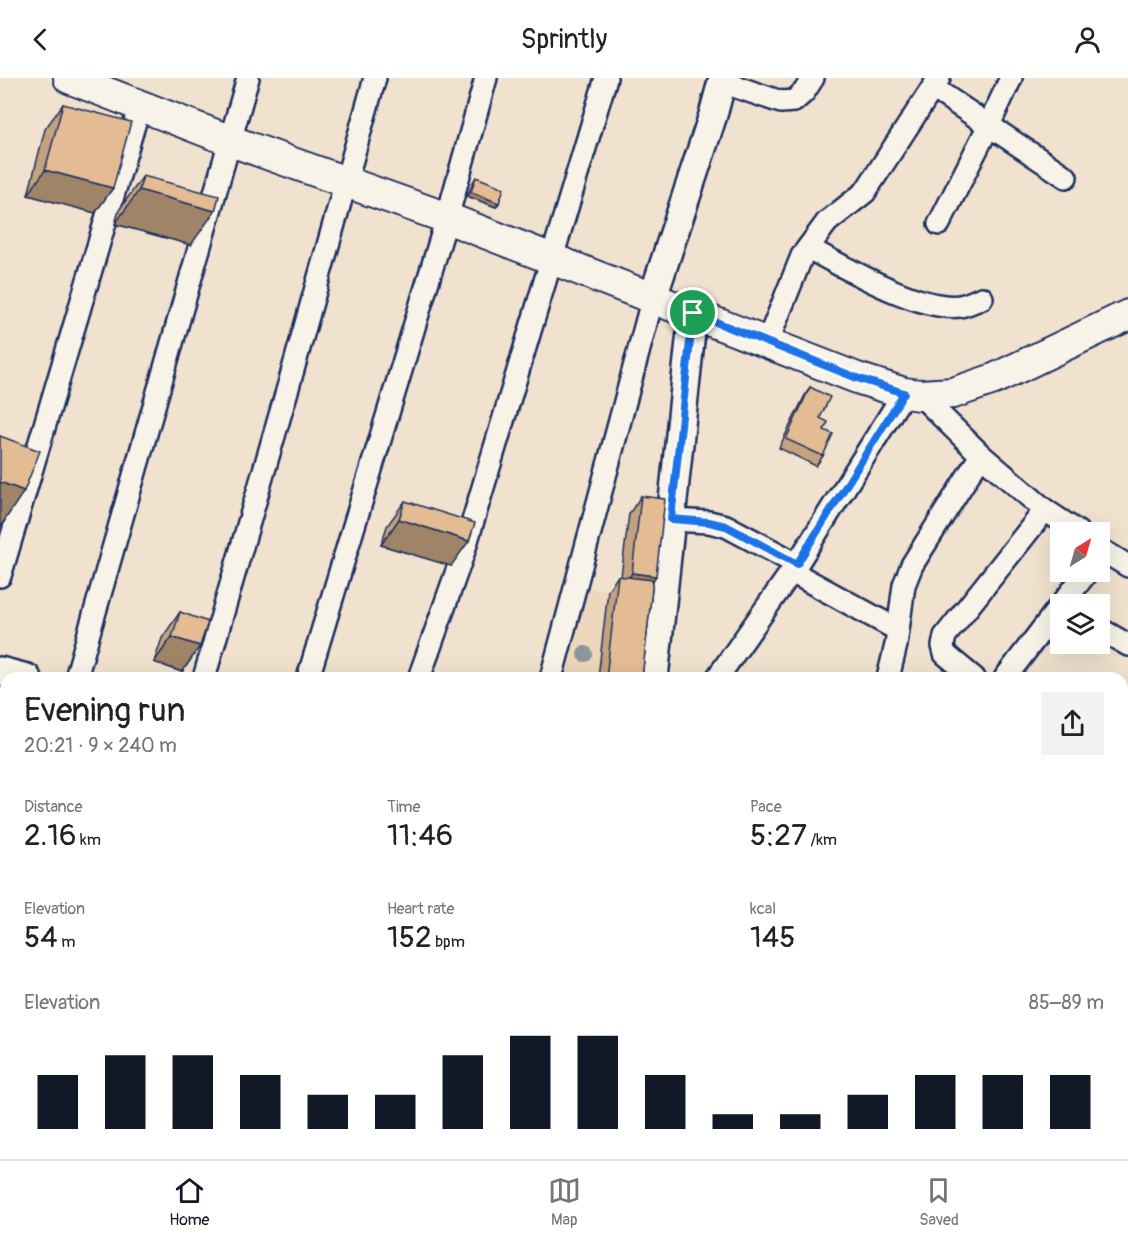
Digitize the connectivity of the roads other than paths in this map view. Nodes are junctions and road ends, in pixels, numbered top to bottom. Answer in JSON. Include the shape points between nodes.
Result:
{"nodes":[{"id":1,"x":69,"y":78,"type":"edge"},
{"id":2,"x":248,"y":78,"type":"edge"},
{"id":3,"x":375,"y":78,"type":"edge"},
{"id":4,"x":486,"y":78,"type":"edge"},
{"id":5,"x":606,"y":78,"type":"edge"},
{"id":6,"x":813,"y":78,"type":"edge"},
{"id":7,"x":1011,"y":78,"type":"edge"},
{"id":8,"x":722,"y":80,"type":"edge"},
{"id":9,"x":936,"y":83,"type":"edge"},
{"id":10,"x":112,"y":86,"type":"edge"},
{"id":11,"x":140,"y":105,"type":"junction"},
{"id":12,"x":989,"y":125,"type":"junction"},
{"id":13,"x":231,"y":141,"type":"junction"},
{"id":14,"x":1066,"y":177,"type":"dead end"},
{"id":15,"x":345,"y":182,"type":"junction"},
{"id":16,"x":447,"y":218,"type":"junction"},
{"id":17,"x":939,"y":224,"type":"dead end"},
{"id":18,"x":808,"y":248,"type":"junction"},
{"id":19,"x":551,"y":259,"type":"junction"},
{"id":20,"x":653,"y":297,"type":"junction"},
{"id":21,"x":982,"y":298,"type":"dead end"},
{"id":22,"x":693,"y":313,"type":"junction"},
{"id":23,"x":1128,"y":315,"type":"edge"},
{"id":24,"x":767,"y":343,"type":"junction"},
{"id":25,"x":912,"y":394,"type":"junction"},
{"id":26,"x":981,"y":455,"type":"junction"},
{"id":27,"x":1045,"y":510,"type":"junction"},
{"id":28,"x":671,"y":519,"type":"junction"},
{"id":29,"x":1062,"y":522,"type":"edge"},
{"id":30,"x":4,"y":548,"type":"edge"},
{"id":31,"x":1110,"y":557,"type":"edge"},
{"id":32,"x":1128,"y":566,"type":"edge"},
{"id":33,"x":795,"y":568,"type":"junction"},
{"id":34,"x":0,"y":576,"type":"edge"},
{"id":35,"x":1079,"y":582,"type":"edge"},
{"id":36,"x":1070,"y":594,"type":"edge"},
{"id":37,"x":1050,"y":620,"type":"edge"},
{"id":38,"x":898,"y":630,"type":"junction"},
{"id":39,"x":1110,"y":635,"type":"edge"},
{"id":40,"x":1128,"y":645,"type":"edge"},
{"id":41,"x":78,"y":672,"type":"edge"},
{"id":42,"x":206,"y":672,"type":"edge"},
{"id":43,"x":310,"y":672,"type":"edge"},
{"id":44,"x":422,"y":672,"type":"edge"},
{"id":45,"x":553,"y":672,"type":"edge"},
{"id":46,"x":655,"y":672,"type":"edge"},
{"id":47,"x":721,"y":672,"type":"edge"},
{"id":48,"x":889,"y":672,"type":"edge"},
{"id":49,"x":967,"y":672,"type":"edge"},
{"id":50,"x":1010,"y":672,"type":"edge"}],
"edges":[{"from":1,"to":10,"type":"main road"},
{"from":2,"to":13,"type":"street"},
{"from":3,"to":15,"type":"street"},
{"from":4,"to":16,"type":"street"},
{"from":5,"to":19,"type":"street"},
{"from":6,"to":8,"type":"street","via":[[794,101],[781,102]]},
{"from":7,"to":12,"type":"street"},
{"from":8,"to":20,"type":"street"},
{"from":9,"to":12,"type":"street"},
{"from":9,"to":18,"type":"street","via":[[865,192],[827,222]]},
{"from":10,"to":11,"type":"main road"},
{"from":11,"to":13,"type":"main road"},
{"from":11,"to":30,"type":"street"},
{"from":12,"to":14,"type":"street"},
{"from":12,"to":17,"type":"street"},
{"from":13,"to":15,"type":"main road"},
{"from":13,"to":41,"type":"street"},
{"from":15,"to":16,"type":"main road"},
{"from":15,"to":42,"type":"street"},
{"from":16,"to":19,"type":"main road"},
{"from":16,"to":43,"type":"street"},
{"from":18,"to":21,"type":"street","via":[[892,290],[935,305],[961,306]]},
{"from":18,"to":24,"type":"street"},
{"from":19,"to":20,"type":"main road"},
{"from":19,"to":44,"type":"street","via":[[463,554]]},
{"from":20,"to":22,"type":"main road"},
{"from":20,"to":45,"type":"street"},
{"from":22,"to":24,"type":"main road"},
{"from":22,"to":28,"type":"street"},
{"from":23,"to":25,"type":"main road","via":[[953,393]]},
{"from":24,"to":25,"type":"main road","via":[[857,378]]},
{"from":25,"to":26,"type":"street"},
{"from":25,"to":33,"type":"street"},
{"from":26,"to":27,"type":"street"},
{"from":26,"to":38,"type":"street","via":[[912,566],[904,585]]},
{"from":27,"to":29,"type":"street"},
{"from":27,"to":49,"type":"street","via":[[945,636],[945,654]]},
{"from":28,"to":33,"type":"street","via":[[726,526]]},
{"from":28,"to":46,"type":"street"},
{"from":30,"to":34,"type":"street"},
{"from":31,"to":32,"type":"street"},
{"from":33,"to":38,"type":"street"},
{"from":33,"to":47,"type":"street"},
{"from":35,"to":36,"type":"street"},
{"from":37,"to":50,"type":"street"},
{"from":38,"to":48,"type":"street"},
{"from":39,"to":40,"type":"street"}]}
